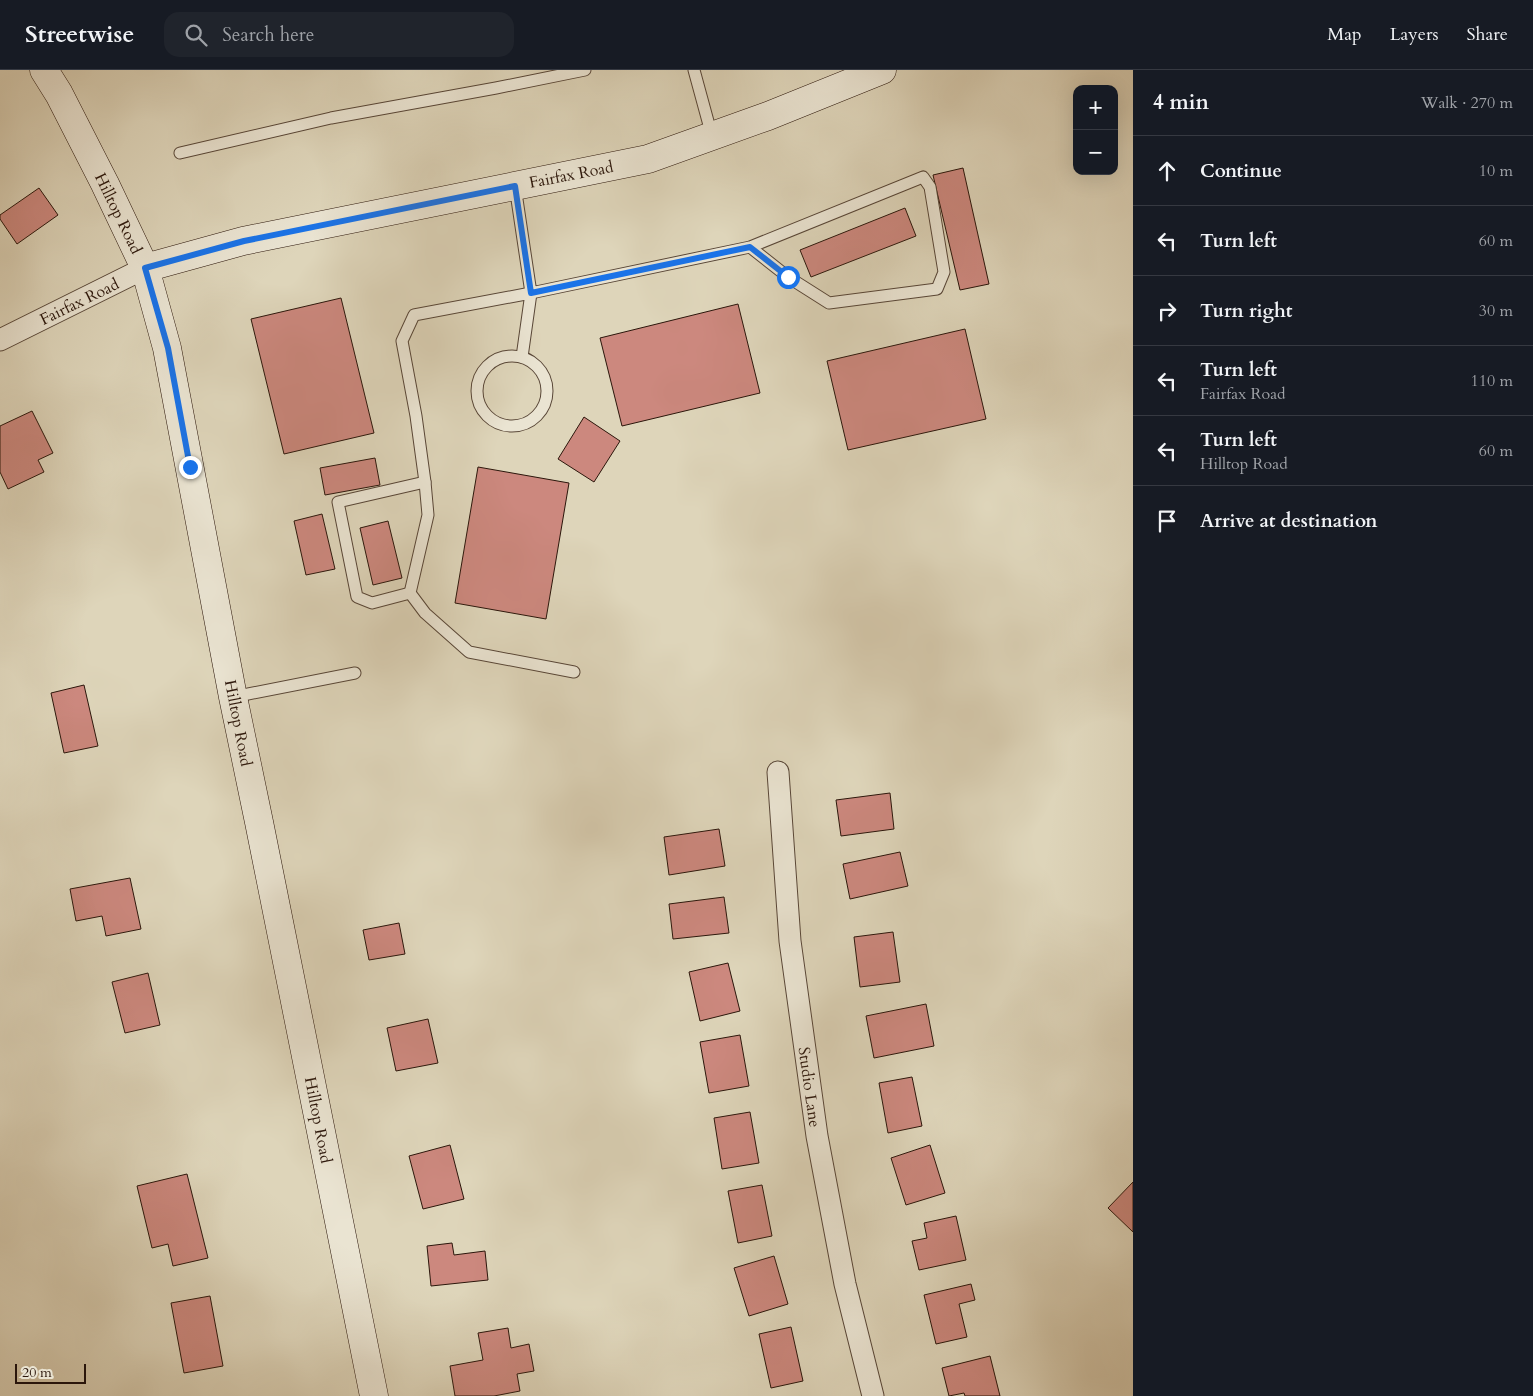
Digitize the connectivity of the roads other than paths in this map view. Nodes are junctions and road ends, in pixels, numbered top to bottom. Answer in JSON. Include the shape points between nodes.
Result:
{"nodes":[{"id":1,"x":44,"y":70,"type":"edge"},
{"id":2,"x":585,"y":70,"type":"edge"},
{"id":3,"x":694,"y":70,"type":"edge"},
{"id":4,"x":882,"y":70,"type":"edge"},
{"id":5,"x":561,"y":72,"type":"edge"},
{"id":6,"x":712,"y":136,"type":"junction"},
{"id":7,"x":180,"y":153,"type":"dead end"},
{"id":8,"x":515,"y":186,"type":"junction"},
{"id":9,"x":750,"y":247,"type":"junction"},
{"id":10,"x":145,"y":268,"type":"junction"},
{"id":11,"x":531,"y":293,"type":"junction"},
{"id":12,"x":0,"y":340,"type":"edge"},
{"id":13,"x":522,"y":357,"type":"junction"},
{"id":14,"x":425,"y":482,"type":"junction"},
{"id":15,"x":410,"y":593,"type":"junction"},
{"id":16,"x":574,"y":672,"type":"dead end"},
{"id":17,"x":355,"y":673,"type":"dead end"},
{"id":18,"x":233,"y":697,"type":"junction"},
{"id":19,"x":778,"y":772,"type":"dead end"},
{"id":20,"x":374,"y":1396,"type":"edge"},
{"id":21,"x":873,"y":1396,"type":"edge"}],
"edges":[{"from":1,"to":10,"type":"main road","name":"Hilltop Road","via":[[105,184]]},
{"from":2,"to":5,"type":"lane"},
{"from":3,"to":6,"type":"lane"},
{"from":4,"to":6,"type":"main road","name":"Fairfax Road"},
{"from":5,"to":7,"type":"lane","via":[[496,88],[331,118]]},
{"from":6,"to":8,"type":"main road","name":"Fairfax Road","via":[[648,159]]},
{"from":8,"to":10,"type":"main road","name":"Fairfax Road","via":[[244,241]]},
{"from":8,"to":11,"type":"lane"},
{"from":9,"to":9,"type":"lane","via":[[923,177],[930,187],[944,272],[937,289],[829,303]]},
{"from":9,"to":11,"type":"lane"},
{"from":10,"to":12,"type":"street","name":"Fairfax Road"},
{"from":10,"to":18,"type":"main road","name":"Hilltop Road","via":[[168,348]]},
{"from":11,"to":13,"type":"lane"},
{"from":11,"to":14,"type":"lane","via":[[414,315],[402,341]]},
{"from":13,"to":13,"type":"lane","via":[[499,358],[490,363],[477,382],[478,398],[485,414],[504,425],[528,422],[544,405],[546,388],[540,371]]},
{"from":14,"to":15,"type":"lane","via":[[428,515]]},
{"from":14,"to":15,"type":"lane","via":[[338,502],[357,597],[372,603]]},
{"from":15,"to":16,"type":"lane","via":[[424,613],[469,652]]},
{"from":17,"to":18,"type":"lane"},
{"from":18,"to":20,"type":"main road","name":"Hilltop Road"},
{"from":19,"to":21,"type":"street","name":"Studio Lane","via":[[790,941],[817,1136],[845,1284]]}]}
